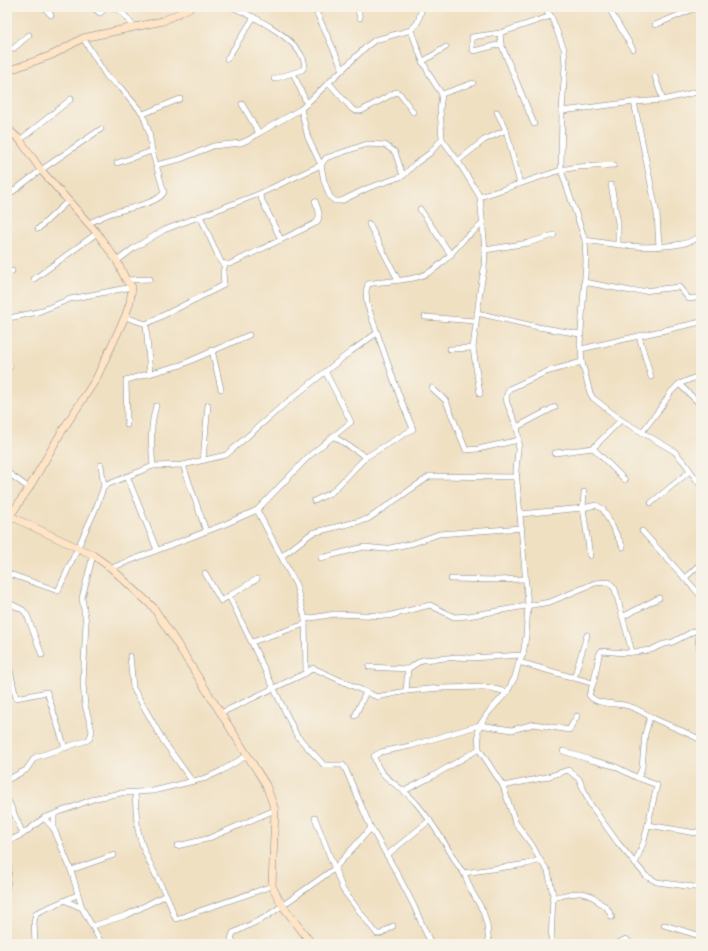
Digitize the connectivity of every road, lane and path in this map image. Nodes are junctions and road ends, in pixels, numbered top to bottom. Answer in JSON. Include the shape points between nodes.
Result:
{"nodes":[{"id":1,"x":44,"y":7,"type":"edge"},
{"id":2,"x":92,"y":7,"type":"edge"},
{"id":3,"x":107,"y":7,"type":"edge"},
{"id":4,"x":110,"y":7,"type":"edge"},
{"id":5,"x":191,"y":7,"type":"edge"},
{"id":6,"x":232,"y":7,"type":"edge"},
{"id":7,"x":314,"y":7,"type":"edge"},
{"id":8,"x":357,"y":7,"type":"edge"},
{"id":9,"x":422,"y":7,"type":"edge"},
{"id":10,"x":543,"y":7,"type":"edge"},
{"id":11,"x":608,"y":7,"type":"edge"},
{"id":12,"x":698,"y":7,"type":"edge"},
{"id":13,"x":51,"y":15,"type":"dead end"},
{"id":14,"x":551,"y":16,"type":"junction"},
{"id":15,"x":254,"y":17,"type":"junction"},
{"id":16,"x":360,"y":18,"type":"dead end"},
{"id":17,"x":655,"y":25,"type":"dead end"},
{"id":18,"x":134,"y":27,"type":"junction"},
{"id":19,"x":411,"y":30,"type":"junction"},
{"id":20,"x":500,"y":33,"type":"junction"},
{"id":21,"x":29,"y":34,"type":"dead end"},
{"id":22,"x":83,"y":38,"type":"junction"},
{"id":23,"x":501,"y":44,"type":"junction"},
{"id":24,"x":446,"y":47,"type":"dead end"},
{"id":25,"x":633,"y":49,"type":"dead end"},
{"id":26,"x":7,"y":51,"type":"edge"},
{"id":27,"x":227,"y":60,"type":"dead end"},
{"id":28,"x":422,"y":62,"type":"junction"},
{"id":29,"x":343,"y":70,"type":"junction"},
{"id":30,"x":7,"y":71,"type":"edge"},
{"id":31,"x":293,"y":73,"type":"junction"},
{"id":32,"x":655,"y":77,"type":"dead end"},
{"id":33,"x":274,"y":79,"type":"dead end"},
{"id":34,"x":329,"y":83,"type":"junction"},
{"id":35,"x":473,"y":83,"type":"dead end"},
{"id":36,"x":701,"y":91,"type":"edge"},
{"id":37,"x":442,"y":94,"type":"junction"},
{"id":38,"x":71,"y":99,"type":"dead end"},
{"id":39,"x":180,"y":99,"type":"dead end"},
{"id":40,"x":664,"y":100,"type":"junction"},
{"id":41,"x":634,"y":102,"type":"junction"},
{"id":42,"x":242,"y":104,"type":"dead end"},
{"id":43,"x":307,"y":104,"type":"junction"},
{"id":44,"x":301,"y":109,"type":"junction"},
{"id":45,"x":562,"y":111,"type":"junction"},
{"id":46,"x":414,"y":112,"type":"dead end"},
{"id":47,"x":497,"y":112,"type":"dead end"},
{"id":48,"x":143,"y":114,"type":"junction"},
{"id":49,"x":534,"y":124,"type":"dead end"},
{"id":50,"x":7,"y":128,"type":"edge"},
{"id":51,"x":101,"y":129,"type":"dead end"},
{"id":52,"x":506,"y":130,"type":"junction"},
{"id":53,"x":259,"y":133,"type":"junction"},
{"id":54,"x":442,"y":139,"type":"junction"},
{"id":55,"x":20,"y":140,"type":"junction"},
{"id":56,"x":152,"y":151,"type":"junction"},
{"id":57,"x":458,"y":161,"type":"junction"},
{"id":58,"x":117,"y":163,"type":"dead end"},
{"id":59,"x":614,"y":164,"type":"dead end"},
{"id":60,"x":156,"y":165,"type":"junction"},
{"id":61,"x":321,"y":166,"type":"junction"},
{"id":62,"x":41,"y":170,"type":"junction"},
{"id":63,"x":561,"y":170,"type":"junction"},
{"id":64,"x":403,"y":176,"type":"junction"},
{"id":65,"x":520,"y":184,"type":"junction"},
{"id":66,"x":611,"y":185,"type":"dead end"},
{"id":67,"x":259,"y":194,"type":"junction"},
{"id":68,"x":7,"y":196,"type":"edge"},
{"id":69,"x":480,"y":197,"type":"junction"},
{"id":70,"x":68,"y":201,"type":"junction"},
{"id":71,"x":315,"y":201,"type":"dead end"},
{"id":72,"x":420,"y":209,"type":"dead end"},
{"id":73,"x":200,"y":216,"type":"junction"},
{"id":74,"x":89,"y":223,"type":"junction"},
{"id":75,"x":483,"y":223,"type":"junction"},
{"id":76,"x":369,"y":224,"type":"dead end"},
{"id":77,"x":38,"y":229,"type":"dead end"},
{"id":78,"x":97,"y":233,"type":"junction"},
{"id":79,"x":554,"y":235,"type":"dead end"},
{"id":80,"x":701,"y":237,"type":"edge"},
{"id":81,"x":281,"y":240,"type":"junction"},
{"id":82,"x":585,"y":240,"type":"junction"},
{"id":83,"x":618,"y":245,"type":"junction"},
{"id":84,"x":659,"y":247,"type":"junction"},
{"id":85,"x":485,"y":250,"type":"junction"},
{"id":86,"x":451,"y":255,"type":"junction"},
{"id":87,"x":117,"y":261,"type":"junction"},
{"id":88,"x":224,"y":264,"type":"junction"},
{"id":89,"x":34,"y":279,"type":"dead end"},
{"id":90,"x":150,"y":279,"type":"dead end"},
{"id":91,"x":126,"y":280,"type":"junction"},
{"id":92,"x":398,"y":280,"type":"junction"},
{"id":93,"x":584,"y":282,"type":"junction"},
{"id":94,"x":132,"y":286,"type":"junction"},
{"id":95,"x":701,"y":297,"type":"edge"},
{"id":96,"x":477,"y":313,"type":"junction"},
{"id":97,"x":125,"y":317,"type":"junction"},
{"id":98,"x":425,"y":317,"type":"dead end"},
{"id":99,"x":7,"y":318,"type":"edge"},
{"id":100,"x":476,"y":321,"type":"junction"},
{"id":101,"x":701,"y":322,"type":"edge"},
{"id":102,"x":146,"y":324,"type":"junction"},
{"id":103,"x":378,"y":333,"type":"junction"},
{"id":104,"x":580,"y":334,"type":"junction"},
{"id":105,"x":249,"y":335,"type":"dead end"},
{"id":106,"x":639,"y":336,"type":"junction"},
{"id":107,"x":472,"y":348,"type":"junction"},
{"id":108,"x":582,"y":349,"type":"junction"},
{"id":109,"x":212,"y":350,"type":"junction"},
{"id":110,"x":450,"y":350,"type":"dead end"},
{"id":111,"x":582,"y":362,"type":"junction"},
{"id":112,"x":326,"y":373,"type":"junction"},
{"id":113,"x":150,"y":374,"type":"junction"},
{"id":114,"x":651,"y":377,"type":"dead end"},
{"id":115,"x":701,"y":377,"type":"edge"},
{"id":116,"x":680,"y":384,"type":"junction"},
{"id":117,"x":432,"y":388,"type":"dead end"},
{"id":118,"x":221,"y":389,"type":"dead end"},
{"id":119,"x":480,"y":394,"type":"dead end"},
{"id":120,"x":208,"y":405,"type":"dead end"},
{"id":121,"x":701,"y":405,"type":"edge"},
{"id":122,"x":156,"y":406,"type":"dead end"},
{"id":123,"x":555,"y":407,"type":"dead end"},
{"id":124,"x":621,"y":420,"type":"junction"},
{"id":125,"x":127,"y":425,"type":"dead end"},
{"id":126,"x":516,"y":427,"type":"junction"},
{"id":127,"x":642,"y":432,"type":"junction"},
{"id":128,"x":333,"y":436,"type":"junction"},
{"id":129,"x":519,"y":440,"type":"junction"},
{"id":130,"x":593,"y":448,"type":"junction"},
{"id":131,"x":555,"y":453,"type":"dead end"},
{"id":132,"x":366,"y":457,"type":"junction"},
{"id":133,"x":203,"y":460,"type":"junction"},
{"id":134,"x":101,"y":465,"type":"dead end"},
{"id":135,"x":183,"y":465,"type":"junction"},
{"id":136,"x":153,"y":466,"type":"junction"},
{"id":137,"x":690,"y":471,"type":"junction"},
{"id":138,"x":7,"y":472,"type":"edge"},
{"id":139,"x":127,"y":476,"type":"junction"},
{"id":140,"x":517,"y":477,"type":"junction"},
{"id":141,"x":625,"y":480,"type":"dead end"},
{"id":142,"x":104,"y":486,"type":"junction"},
{"id":143,"x":701,"y":486,"type":"edge"},
{"id":144,"x":30,"y":488,"type":"junction"},
{"id":145,"x":584,"y":492,"type":"dead end"},
{"id":146,"x":314,"y":501,"type":"dead end"},
{"id":147,"x":651,"y":503,"type":"dead end"},
{"id":148,"x":583,"y":508,"type":"junction"},
{"id":149,"x":257,"y":510,"type":"junction"},
{"id":150,"x":520,"y":514,"type":"junction"},
{"id":151,"x":8,"y":516,"type":"edge"},
{"id":152,"x":7,"y":524,"type":"edge"},
{"id":153,"x":522,"y":528,"type":"junction"},
{"id":154,"x":206,"y":531,"type":"junction"},
{"id":155,"x":642,"y":531,"type":"dead end"},
{"id":156,"x":78,"y":547,"type":"junction"},
{"id":157,"x":623,"y":547,"type":"dead end"},
{"id":158,"x":158,"y":550,"type":"junction"},
{"id":159,"x":93,"y":555,"type":"junction"},
{"id":160,"x":282,"y":556,"type":"junction"},
{"id":161,"x":590,"y":556,"type":"dead end"},
{"id":162,"x":321,"y":558,"type":"dead end"},
{"id":163,"x":701,"y":563,"type":"edge"},
{"id":164,"x":111,"y":568,"type":"junction"},
{"id":165,"x":205,"y":573,"type":"dead end"},
{"id":166,"x":7,"y":574,"type":"edge"},
{"id":167,"x":451,"y":578,"type":"dead end"},
{"id":168,"x":525,"y":579,"type":"junction"},
{"id":169,"x":684,"y":579,"type":"junction"},
{"id":170,"x":257,"y":580,"type":"dead end"},
{"id":171,"x":228,"y":596,"type":"junction"},
{"id":172,"x":701,"y":596,"type":"edge"},
{"id":173,"x":659,"y":598,"type":"dead end"},
{"id":174,"x":7,"y":602,"type":"edge"},
{"id":175,"x":528,"y":606,"type":"junction"},
{"id":176,"x":622,"y":617,"type":"junction"},
{"id":177,"x":305,"y":622,"type":"junction"},
{"id":178,"x":701,"y":622,"type":"edge"},
{"id":179,"x":698,"y":629,"type":"junction"},
{"id":180,"x":587,"y":635,"type":"dead end"},
{"id":181,"x":252,"y":642,"type":"junction"},
{"id":182,"x":632,"y":652,"type":"junction"},
{"id":183,"x":701,"y":654,"type":"edge"},
{"id":184,"x":42,"y":655,"type":"dead end"},
{"id":185,"x":523,"y":655,"type":"junction"},
{"id":186,"x":130,"y":656,"type":"dead end"},
{"id":187,"x":519,"y":662,"type":"junction"},
{"id":188,"x":369,"y":667,"type":"dead end"},
{"id":189,"x":7,"y":668,"type":"edge"},
{"id":190,"x":408,"y":669,"type":"junction"},
{"id":191,"x":306,"y":673,"type":"junction"},
{"id":192,"x":574,"y":678,"type":"junction"},
{"id":193,"x":594,"y":681,"type":"junction"},
{"id":194,"x":273,"y":688,"type":"junction"},
{"id":195,"x":406,"y":691,"type":"junction"},
{"id":196,"x":366,"y":692,"type":"junction"},
{"id":197,"x":507,"y":692,"type":"junction"},
{"id":198,"x":221,"y":713,"type":"junction"},
{"id":199,"x":355,"y":716,"type":"dead end"},
{"id":200,"x":576,"y":716,"type":"dead end"},
{"id":201,"x":650,"y":717,"type":"junction"},
{"id":202,"x":480,"y":725,"type":"junction"},
{"id":203,"x":701,"y":740,"type":"edge"},
{"id":204,"x":65,"y":748,"type":"junction"},
{"id":205,"x":479,"y":749,"type":"junction"},
{"id":206,"x":563,"y":751,"type":"dead end"},
{"id":207,"x":248,"y":755,"type":"junction"},
{"id":208,"x":638,"y":778,"type":"junction"},
{"id":209,"x":7,"y":780,"type":"edge"},
{"id":210,"x":192,"y":781,"type":"junction"},
{"id":211,"x":503,"y":786,"type":"junction"},
{"id":212,"x":404,"y":791,"type":"junction"},
{"id":213,"x":135,"y":793,"type":"junction"},
{"id":214,"x":7,"y":798,"type":"edge"},
{"id":215,"x":275,"y":810,"type":"junction"},
{"id":216,"x":54,"y":815,"type":"junction"},
{"id":217,"x":44,"y":818,"type":"junction"},
{"id":218,"x":315,"y":818,"type":"dead end"},
{"id":219,"x":430,"y":820,"type":"junction"},
{"id":220,"x":648,"y":825,"type":"junction"},
{"id":221,"x":371,"y":828,"type":"junction"},
{"id":222,"x":701,"y":828,"type":"edge"},
{"id":223,"x":54,"y":829,"type":"junction"},
{"id":224,"x":22,"y":834,"type":"junction"},
{"id":225,"x":7,"y":842,"type":"edge"},
{"id":226,"x":177,"y":846,"type":"dead end"},
{"id":227,"x":114,"y":855,"type":"dead end"},
{"id":228,"x":387,"y":855,"type":"junction"},
{"id":229,"x":7,"y":860,"type":"edge"},
{"id":230,"x":540,"y":860,"type":"junction"},
{"id":231,"x":636,"y":864,"type":"junction"},
{"id":232,"x":334,"y":869,"type":"junction"},
{"id":233,"x":71,"y":870,"type":"junction"},
{"id":234,"x":464,"y":873,"type":"junction"},
{"id":235,"x":272,"y":886,"type":"junction"},
{"id":236,"x":7,"y":887,"type":"edge"},
{"id":237,"x":701,"y":888,"type":"edge"},
{"id":238,"x":78,"y":895,"type":"junction"},
{"id":239,"x":166,"y":895,"type":"junction"},
{"id":240,"x":552,"y":898,"type":"junction"},
{"id":241,"x":66,"y":901,"type":"junction"},
{"id":242,"x":282,"y":905,"type":"junction"},
{"id":243,"x":82,"y":908,"type":"junction"},
{"id":244,"x":612,"y":917,"type":"dead end"},
{"id":245,"x":664,"y":925,"type":"dead end"},
{"id":246,"x":93,"y":926,"type":"junction"},
{"id":247,"x":393,"y":926,"type":"dead end"},
{"id":248,"x":701,"y":936,"type":"edge"},
{"id":249,"x":35,"y":944,"type":"edge"},
{"id":250,"x":102,"y":944,"type":"edge"},
{"id":251,"x":236,"y":944,"type":"edge"},
{"id":252,"x":312,"y":944,"type":"edge"},
{"id":253,"x":431,"y":944,"type":"edge"},
{"id":254,"x":489,"y":944,"type":"edge"},
{"id":255,"x":551,"y":944,"type":"edge"},
{"id":256,"x":616,"y":944,"type":"edge"},
{"id":257,"x":631,"y":944,"type":"edge"}],
"edges":[{"from":1,"to":13,"type":"street"},
{"from":2,"to":3,"type":"street","via":[[100,13]]},
{"from":4,"to":18,"type":"street","via":[[122,11]]},
{"from":5,"to":18,"type":"street","via":[[163,21]]},
{"from":6,"to":15,"type":"street"},
{"from":7,"to":29,"type":"street"},
{"from":8,"to":16,"type":"street"},
{"from":9,"to":19,"type":"street","via":[[418,22]]},
{"from":10,"to":14,"type":"street"},
{"from":11,"to":25,"type":"street"},
{"from":12,"to":17,"type":"street"},
{"from":14,"to":20,"type":"street"},
{"from":14,"to":45,"type":"street","via":[[564,50]]},
{"from":15,"to":27,"type":"street"},
{"from":15,"to":31,"type":"street","via":[[268,24],[299,50],[305,60],[305,66]]},
{"from":18,"to":22,"type":"street"},
{"from":19,"to":28,"type":"street"},
{"from":19,"to":29,"type":"street","via":[[375,40]]},
{"from":20,"to":23,"type":"street"},
{"from":20,"to":23,"type":"street","via":[[472,38],[472,49],[478,51]]},
{"from":21,"to":26,"type":"street"},
{"from":22,"to":30,"type":"street","via":[[52,55]]},
{"from":22,"to":48,"type":"street","via":[[107,77],[121,88]]},
{"from":23,"to":49,"type":"street"},
{"from":24,"to":28,"type":"street"},
{"from":28,"to":37,"type":"street"},
{"from":29,"to":34,"type":"street"},
{"from":31,"to":33,"type":"street"},
{"from":31,"to":43,"type":"street"},
{"from":32,"to":40,"type":"street"},
{"from":34,"to":43,"type":"street"},
{"from":34,"to":46,"type":"street","via":[[356,111],[361,111],[396,92]]},
{"from":35,"to":37,"type":"street"},
{"from":36,"to":40,"type":"street"},
{"from":37,"to":54,"type":"street"},
{"from":38,"to":55,"type":"street"},
{"from":39,"to":48,"type":"street"},
{"from":40,"to":41,"type":"street"},
{"from":41,"to":45,"type":"street"},
{"from":41,"to":84,"type":"street","via":[[657,214]]},
{"from":42,"to":53,"type":"street"},
{"from":43,"to":44,"type":"street"},
{"from":44,"to":53,"type":"street"},
{"from":44,"to":61,"type":"street","via":[[308,138]]},
{"from":45,"to":63,"type":"street"},
{"from":47,"to":52,"type":"street"},
{"from":48,"to":56,"type":"street"},
{"from":50,"to":55,"type":"street"},
{"from":51,"to":62,"type":"street"},
{"from":52,"to":57,"type":"street","via":[[484,140]]},
{"from":52,"to":65,"type":"street"},
{"from":53,"to":60,"type":"street","via":[[241,143],[213,146],[181,159]]},
{"from":54,"to":57,"type":"street"},
{"from":54,"to":64,"type":"street"},
{"from":55,"to":62,"type":"street"},
{"from":56,"to":58,"type":"street"},
{"from":56,"to":60,"type":"street"},
{"from":57,"to":69,"type":"street"},
{"from":59,"to":63,"type":"street"},
{"from":60,"to":74,"type":"street","via":[[164,192],[161,197],[110,213]]},
{"from":61,"to":64,"type":"street","via":[[326,158],[367,144],[385,145],[395,152]]},
{"from":61,"to":64,"type":"street","via":[[330,197],[335,201],[341,201]]},
{"from":61,"to":67,"type":"street"},
{"from":62,"to":68,"type":"street"},
{"from":62,"to":70,"type":"street"},
{"from":63,"to":65,"type":"street"},
{"from":63,"to":82,"type":"street"},
{"from":65,"to":69,"type":"street"},
{"from":66,"to":83,"type":"street","via":[[618,223]]},
{"from":67,"to":73,"type":"street"},
{"from":67,"to":81,"type":"street"},
{"from":69,"to":75,"type":"street"},
{"from":70,"to":74,"type":"street"},
{"from":70,"to":77,"type":"street"},
{"from":71,"to":81,"type":"street","via":[[319,213],[316,223]]},
{"from":72,"to":86,"type":"street"},
{"from":73,"to":87,"type":"street","via":[[164,230]]},
{"from":73,"to":88,"type":"street"},
{"from":74,"to":78,"type":"street"},
{"from":75,"to":85,"type":"street"},
{"from":75,"to":86,"type":"street"},
{"from":76,"to":92,"type":"street"},
{"from":78,"to":87,"type":"street"},
{"from":78,"to":89,"type":"street"},
{"from":79,"to":85,"type":"street","via":[[528,243]]},
{"from":80,"to":84,"type":"street","via":[[682,244]]},
{"from":81,"to":88,"type":"street","via":[[230,264]]},
{"from":82,"to":83,"type":"street"},
{"from":82,"to":93,"type":"street"},
{"from":83,"to":84,"type":"street"},
{"from":85,"to":96,"type":"street"},
{"from":86,"to":92,"type":"street","via":[[428,273]]},
{"from":87,"to":91,"type":"street"},
{"from":88,"to":102,"type":"street","via":[[222,286]]},
{"from":90,"to":91,"type":"street"},
{"from":91,"to":94,"type":"street"},
{"from":92,"to":103,"type":"street","via":[[368,284],[367,304]]},
{"from":93,"to":95,"type":"street","via":[[643,291],[679,287],[689,299]]},
{"from":93,"to":104,"type":"street"},
{"from":94,"to":97,"type":"street"},
{"from":94,"to":99,"type":"street","via":[[70,299],[38,312]]},
{"from":96,"to":100,"type":"street"},
{"from":96,"to":104,"type":"street"},
{"from":97,"to":102,"type":"street"},
{"from":97,"to":144,"type":"street","via":[[96,378]]},
{"from":98,"to":100,"type":"street"},
{"from":100,"to":107,"type":"street"},
{"from":101,"to":106,"type":"street"},
{"from":102,"to":113,"type":"street"},
{"from":103,"to":112,"type":"street","via":[[350,352]]},
{"from":103,"to":132,"type":"street","via":[[413,429]]},
{"from":104,"to":108,"type":"street"},
{"from":105,"to":109,"type":"street"},
{"from":106,"to":108,"type":"street"},
{"from":106,"to":114,"type":"street"},
{"from":107,"to":110,"type":"street"},
{"from":107,"to":119,"type":"street"},
{"from":108,"to":111,"type":"street"},
{"from":109,"to":113,"type":"street","via":[[180,365]]},
{"from":109,"to":118,"type":"street"},
{"from":111,"to":124,"type":"street","via":[[593,398]]},
{"from":111,"to":126,"type":"street","via":[[546,372],[509,389],[506,398]]},
{"from":112,"to":128,"type":"street","via":[[351,422]]},
{"from":112,"to":133,"type":"street","via":[[281,407],[226,455]]},
{"from":113,"to":125,"type":"street","via":[[126,380]]},
{"from":115,"to":116,"type":"street"},
{"from":116,"to":121,"type":"street"},
{"from":116,"to":127,"type":"street","via":[[671,392]]},
{"from":117,"to":129,"type":"street","via":[[446,401],[466,450]]},
{"from":120,"to":133,"type":"street"},
{"from":122,"to":136,"type":"street","via":[[152,420]]},
{"from":123,"to":126,"type":"street"},
{"from":124,"to":127,"type":"street"},
{"from":124,"to":130,"type":"street"},
{"from":126,"to":129,"type":"street"},
{"from":127,"to":137,"type":"street","via":[[674,451]]},
{"from":128,"to":132,"type":"street"},
{"from":128,"to":149,"type":"street","via":[[309,456]]},
{"from":129,"to":140,"type":"street"},
{"from":130,"to":131,"type":"street"},
{"from":130,"to":141,"type":"street"},
{"from":132,"to":146,"type":"street","via":[[332,492]]},
{"from":133,"to":135,"type":"street"},
{"from":134,"to":142,"type":"street"},
{"from":135,"to":136,"type":"street"},
{"from":135,"to":154,"type":"street"},
{"from":136,"to":139,"type":"street"},
{"from":137,"to":143,"type":"street"},
{"from":137,"to":147,"type":"street"},
{"from":138,"to":144,"type":"street"},
{"from":139,"to":142,"type":"street"},
{"from":139,"to":158,"type":"street"},
{"from":140,"to":150,"type":"street"},
{"from":140,"to":160,"type":"street","via":[[430,476],[368,519],[312,533]]},
{"from":142,"to":156,"type":"street"},
{"from":144,"to":151,"type":"street"},
{"from":145,"to":148,"type":"street"},
{"from":148,"to":150,"type":"street"},
{"from":148,"to":157,"type":"street","via":[[596,505],[603,509]]},
{"from":148,"to":161,"type":"street"},
{"from":149,"to":154,"type":"street"},
{"from":149,"to":160,"type":"street"},
{"from":150,"to":153,"type":"street"},
{"from":151,"to":152,"type":"street"},
{"from":151,"to":156,"type":"street"},
{"from":153,"to":162,"type":"street","via":[[439,534],[385,549],[364,547]]},
{"from":153,"to":168,"type":"street"},
{"from":154,"to":158,"type":"street"},
{"from":155,"to":169,"type":"street"},
{"from":156,"to":159,"type":"street"},
{"from":156,"to":166,"type":"street","via":[[58,590]]},
{"from":158,"to":164,"type":"street"},
{"from":159,"to":164,"type":"street"},
{"from":159,"to":204,"type":"street","via":[[82,598],[86,622],[83,684],[92,736],[88,740]]},
{"from":160,"to":177,"type":"street","via":[[296,585]]},
{"from":163,"to":169,"type":"street"},
{"from":164,"to":198,"type":"street","via":[[152,608]]},
{"from":165,"to":171,"type":"street","via":[[221,601]]},
{"from":167,"to":168,"type":"street"},
{"from":168,"to":175,"type":"street"},
{"from":169,"to":172,"type":"street"},
{"from":170,"to":171,"type":"street"},
{"from":171,"to":181,"type":"street"},
{"from":173,"to":176,"type":"street"},
{"from":174,"to":184,"type":"street","via":[[23,610],[27,615]]},
{"from":175,"to":176,"type":"street","via":[[550,602],[595,583],[609,582],[615,589]]},
{"from":175,"to":177,"type":"street","via":[[454,617],[430,605],[388,616],[335,614]]},
{"from":175,"to":185,"type":"street"},
{"from":176,"to":182,"type":"street"},
{"from":177,"to":181,"type":"street"},
{"from":177,"to":191,"type":"street"},
{"from":178,"to":179,"type":"street"},
{"from":179,"to":182,"type":"street","via":[[651,650]]},
{"from":179,"to":183,"type":"street"},
{"from":180,"to":192,"type":"street"},
{"from":181,"to":194,"type":"street"},
{"from":182,"to":193,"type":"street","via":[[601,651],[598,655]]},
{"from":185,"to":187,"type":"street"},
{"from":185,"to":190,"type":"street","via":[[422,660]]},
{"from":186,"to":210,"type":"street","via":[[133,688],[164,742]]},
{"from":187,"to":192,"type":"street"},
{"from":187,"to":197,"type":"street"},
{"from":188,"to":190,"type":"street"},
{"from":189,"to":204,"type":"street","via":[[10,670],[16,698],[47,692]]},
{"from":190,"to":195,"type":"street"},
{"from":191,"to":194,"type":"street"},
{"from":191,"to":196,"type":"street","via":[[313,668]]},
{"from":192,"to":193,"type":"street","via":[[590,683]]},
{"from":193,"to":201,"type":"street","via":[[589,695],[592,698],[625,705]]},
{"from":194,"to":198,"type":"street"},
{"from":194,"to":221,"type":"street","via":[[301,742],[324,765],[343,765]]},
{"from":195,"to":196,"type":"street","via":[[377,697]]},
{"from":195,"to":197,"type":"street","via":[[486,687]]},
{"from":196,"to":199,"type":"street"},
{"from":197,"to":202,"type":"street"},
{"from":198,"to":207,"type":"street"},
{"from":200,"to":202,"type":"street","via":[[569,730],[534,724],[512,730]]},
{"from":201,"to":203,"type":"street"},
{"from":201,"to":208,"type":"street"},
{"from":202,"to":205,"type":"street"},
{"from":202,"to":212,"type":"street","via":[[374,756],[382,775]]},
{"from":204,"to":209,"type":"street","via":[[36,758],[26,770]]},
{"from":205,"to":211,"type":"street"},
{"from":205,"to":212,"type":"street"},
{"from":206,"to":208,"type":"street","via":[[614,766]]},
{"from":207,"to":210,"type":"street","via":[[222,771]]},
{"from":207,"to":215,"type":"street","via":[[266,785]]},
{"from":208,"to":220,"type":"street","via":[[657,785]]},
{"from":210,"to":213,"type":"street"},
{"from":211,"to":230,"type":"street","via":[[515,822]]},
{"from":211,"to":231,"type":"street","via":[[568,770],[578,779],[590,804]]},
{"from":212,"to":219,"type":"street"},
{"from":213,"to":216,"type":"street","via":[[96,798]]},
{"from":213,"to":239,"type":"street","via":[[139,835]]},
{"from":214,"to":224,"type":"street"},
{"from":215,"to":226,"type":"street","via":[[207,839]]},
{"from":215,"to":235,"type":"street"},
{"from":216,"to":217,"type":"street"},
{"from":216,"to":223,"type":"street"},
{"from":217,"to":223,"type":"street"},
{"from":217,"to":224,"type":"street"},
{"from":218,"to":232,"type":"street"},
{"from":219,"to":228,"type":"street"},
{"from":219,"to":234,"type":"street"},
{"from":220,"to":222,"type":"street","via":[[696,833]]},
{"from":220,"to":231,"type":"street"},
{"from":221,"to":228,"type":"street"},
{"from":221,"to":232,"type":"street"},
{"from":223,"to":233,"type":"street"},
{"from":224,"to":225,"type":"street"},
{"from":227,"to":233,"type":"street"},
{"from":228,"to":253,"type":"street"},
{"from":229,"to":236,"type":"street"},
{"from":230,"to":234,"type":"street"},
{"from":230,"to":240,"type":"street","via":[[548,871]]},
{"from":231,"to":237,"type":"street","via":[[650,879]]},
{"from":232,"to":242,"type":"street"},
{"from":232,"to":247,"type":"street","via":[[343,890],[377,934]]},
{"from":233,"to":238,"type":"street"},
{"from":234,"to":254,"type":"street","via":[[470,890],[483,911]]},
{"from":235,"to":239,"type":"street","via":[[176,919]]},
{"from":235,"to":242,"type":"street"},
{"from":238,"to":241,"type":"street"},
{"from":238,"to":243,"type":"street"},
{"from":239,"to":246,"type":"street","via":[[127,915]]},
{"from":240,"to":244,"type":"street","via":[[587,893],[597,898]]},
{"from":240,"to":255,"type":"street"},
{"from":241,"to":243,"type":"street"},
{"from":241,"to":249,"type":"street","via":[[36,914]]},
{"from":242,"to":251,"type":"street","via":[[266,918],[233,933],[231,939]]},
{"from":242,"to":252,"type":"street"},
{"from":243,"to":246,"type":"street"},
{"from":245,"to":248,"type":"street"},
{"from":246,"to":250,"type":"street"},
{"from":256,"to":257,"type":"street","via":[[626,939]]}]}
